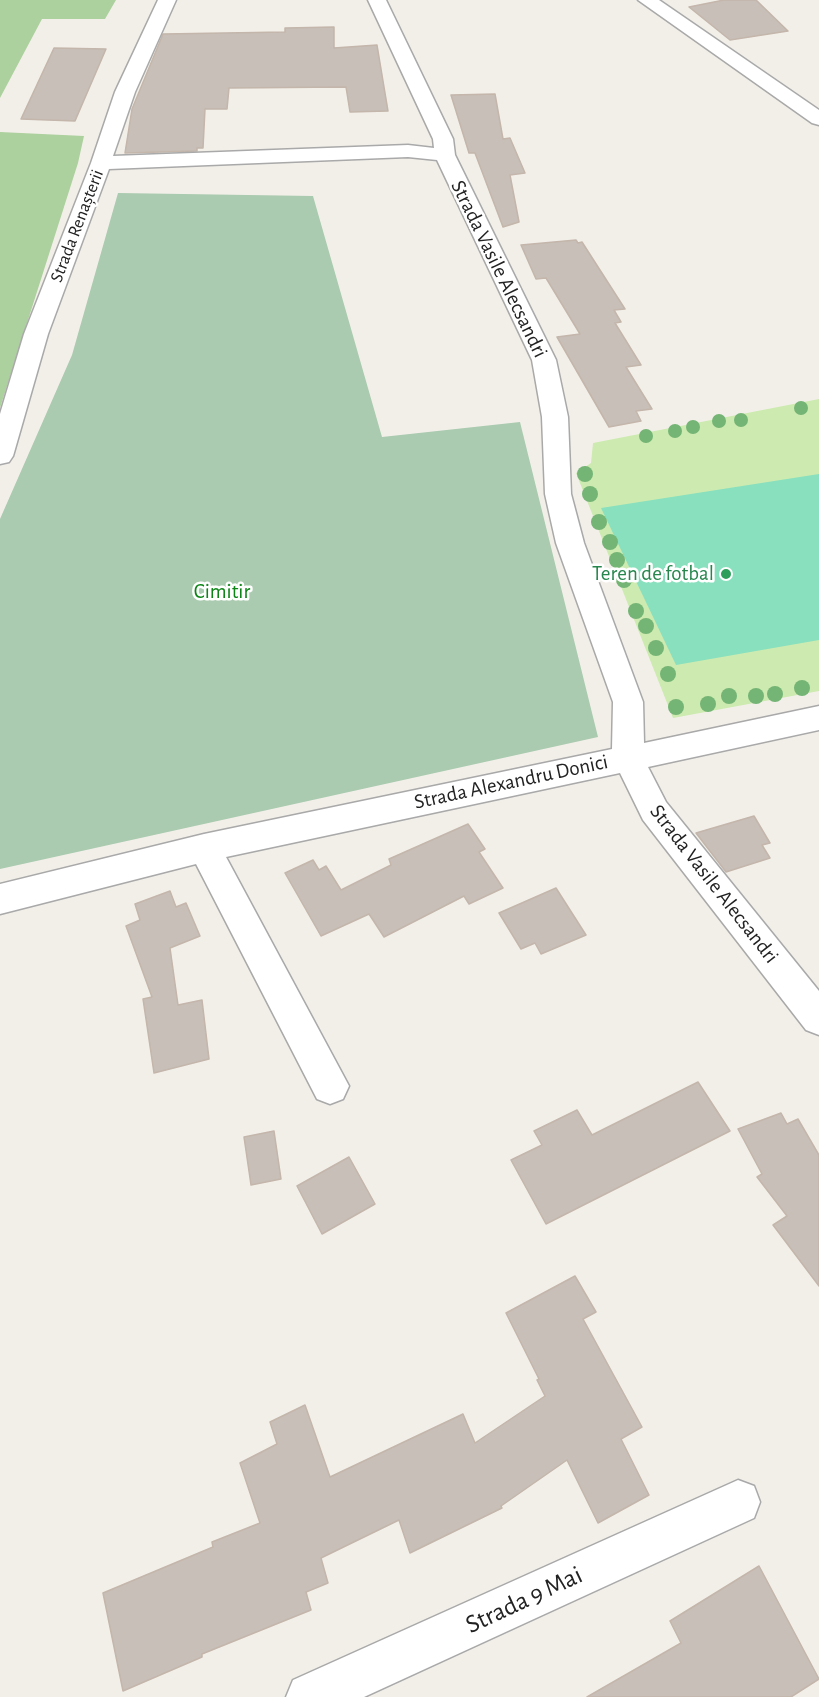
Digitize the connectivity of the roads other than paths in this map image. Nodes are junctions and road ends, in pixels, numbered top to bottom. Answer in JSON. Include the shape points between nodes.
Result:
{"nodes":[{"id":1,"x":167,"y":0,"type":"edge"},
{"id":2,"x":377,"y":0,"type":"edge"},
{"id":3,"x":647,"y":0,"type":"edge"},
{"id":4,"x":819,"y":119,"type":"edge"},
{"id":5,"x":445,"y":155,"type":"junction"},
{"id":6,"x":101,"y":163,"type":"junction"},
{"id":7,"x":0,"y":456,"type":"edge"},
{"id":8,"x":819,"y":718,"type":"edge"},
{"id":9,"x":628,"y":757,"type":"junction"},
{"id":10,"x":204,"y":848,"type":"junction"},
{"id":11,"x":0,"y":899,"type":"edge"},
{"id":12,"x":819,"y":1018,"type":"edge"},
{"id":13,"x":330,"y":1086,"type":"dead end"},
{"id":14,"x":738,"y":1502,"type":"dead end"},
{"id":15,"x":310,"y":1697,"type":"edge"}],
"edges":[{"from":1,"to":6,"type":"street","name":"Strada Renașterii","via":[[125,92]]},
{"from":2,"to":5,"type":"street","name":"Strada Vasile Alecsandri","via":[[444,140]]},
{"from":3,"to":4,"type":"street"},
{"from":5,"to":6,"type":"street","via":[[408,151]]},
{"from":5,"to":9,"type":"street","name":"Strada Vasile Alecsandri","via":[[544,360],[555,417],[558,494],[570,543],[628,702]]},
{"from":6,"to":7,"type":"street","name":"Strada Renașterii","via":[[36,334]]},
{"from":8,"to":9,"type":"street","name":"Strada Alexandru Donici"},
{"from":9,"to":10,"type":"street","name":"Strada Alexandru Donici"},
{"from":9,"to":12,"type":"street","name":"Strada Vasile Alecsandri","via":[[654,811]]},
{"from":10,"to":11,"type":"street","name":"Strada Alexandru Donici"},
{"from":10,"to":13,"type":"street"},
{"from":14,"to":15,"type":"street","name":"Strada 9 Mai"}]}
